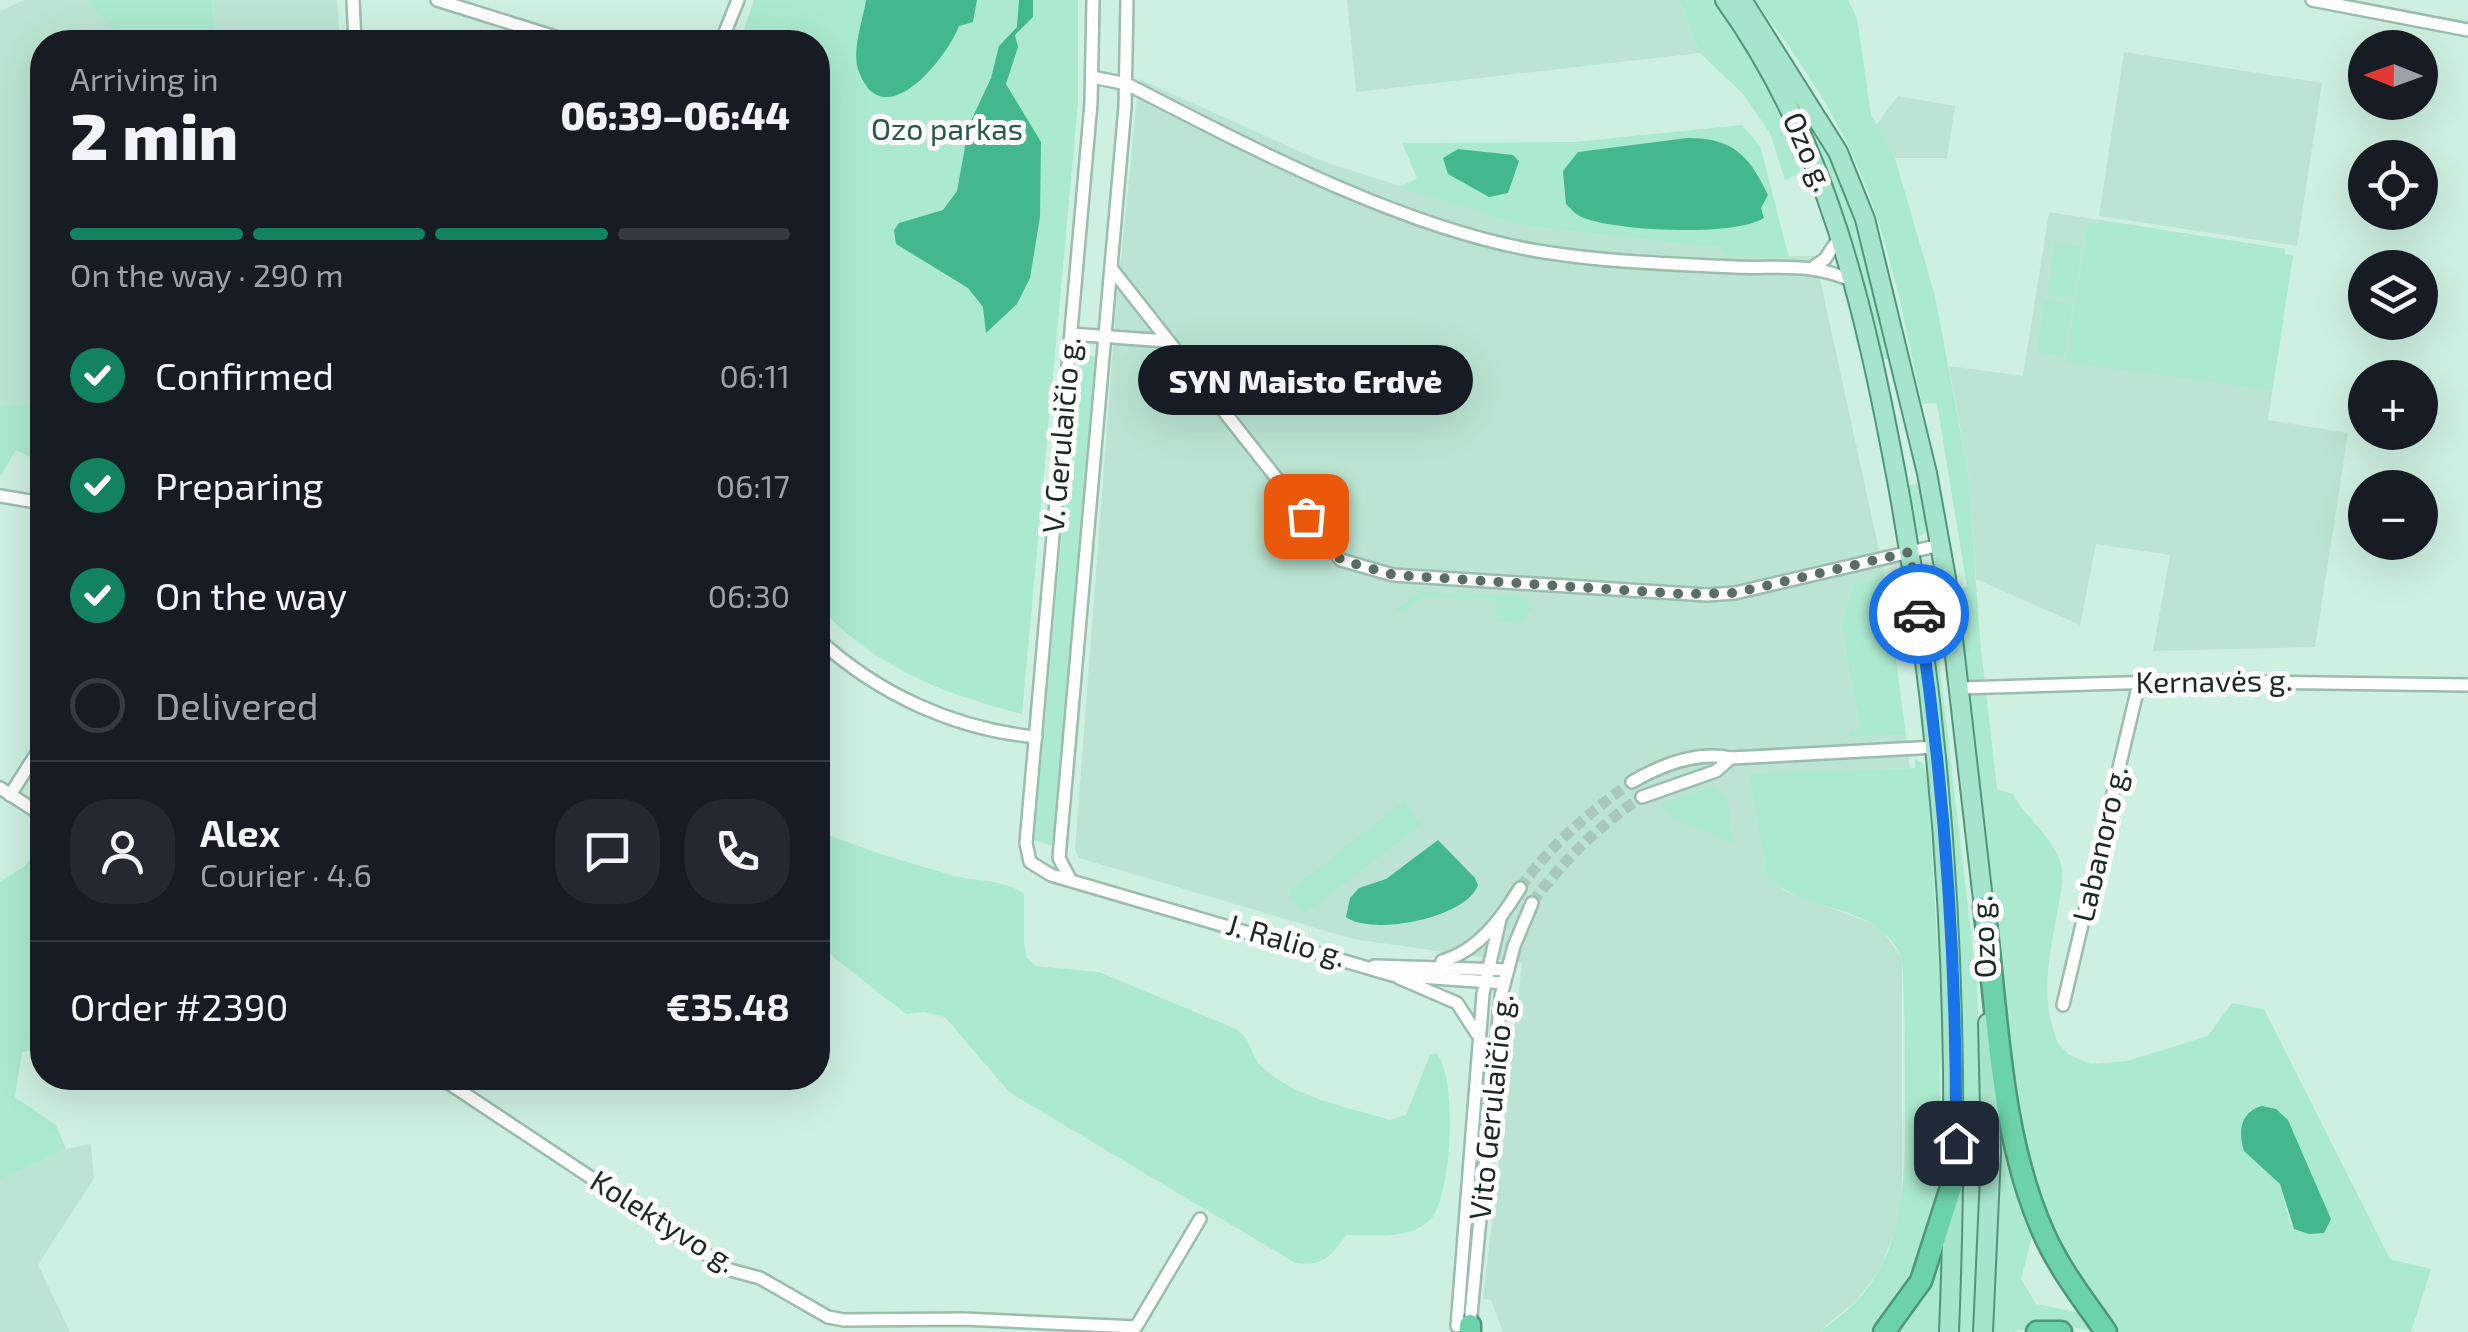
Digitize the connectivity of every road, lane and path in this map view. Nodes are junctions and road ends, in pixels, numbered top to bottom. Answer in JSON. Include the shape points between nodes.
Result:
{"nodes":[{"id":1,"x":352,"y":0,"type":"edge"},
{"id":2,"x":437,"y":0,"type":"edge"},
{"id":3,"x":738,"y":0,"type":"edge"},
{"id":4,"x":1093,"y":0,"type":"edge"},
{"id":5,"x":1127,"y":0,"type":"edge"},
{"id":6,"x":1725,"y":0,"type":"edge"},
{"id":7,"x":1742,"y":0,"type":"edge"},
{"id":8,"x":2316,"y":0,"type":"edge"},
{"id":9,"x":354,"y":30,"type":"edge"},
{"id":10,"x":522,"y":30,"type":"edge"},
{"id":11,"x":726,"y":30,"type":"edge"},
{"id":12,"x":2468,"y":30,"type":"edge"},
{"id":13,"x":1092,"y":77,"type":"junction"},
{"id":14,"x":1127,"y":84,"type":"junction"},
{"id":15,"x":1842,"y":234,"type":"junction"},
{"id":16,"x":1815,"y":266,"type":"junction"},
{"id":17,"x":1111,"y":268,"type":"junction"},
{"id":18,"x":1854,"y":282,"type":"junction"},
{"id":19,"x":1071,"y":334,"type":"junction"},
{"id":20,"x":1105,"y":337,"type":"junction"},
{"id":21,"x":1166,"y":341,"type":"junction"},
{"id":22,"x":0,"y":496,"type":"edge"},
{"id":23,"x":30,"y":501,"type":"edge"},
{"id":24,"x":1940,"y":546,"type":"junction"},
{"id":25,"x":1910,"y":552,"type":"junction"},
{"id":26,"x":830,"y":648,"type":"edge"},
{"id":27,"x":2139,"y":682,"type":"junction"},
{"id":28,"x":2468,"y":685,"type":"edge"},
{"id":29,"x":1959,"y":688,"type":"junction"},
{"id":30,"x":1036,"y":737,"type":"junction"},
{"id":31,"x":1938,"y":747,"type":"junction"},
{"id":32,"x":1731,"y":758,"type":"junction"},
{"id":33,"x":30,"y":760,"type":"edge"},
{"id":34,"x":1632,"y":782,"type":"tunnel mouth"},
{"id":35,"x":5,"y":792,"type":"edge"},
{"id":36,"x":1642,"y":798,"type":"tunnel mouth"},
{"id":37,"x":30,"y":808,"type":"edge"},
{"id":38,"x":1059,"y":858,"type":"junction"},
{"id":39,"x":1036,"y":867,"type":"junction"},
{"id":40,"x":1070,"y":879,"type":"junction"},
{"id":41,"x":1520,"y":888,"type":"tunnel mouth"},
{"id":42,"x":1532,"y":903,"type":"tunnel mouth"},
{"id":43,"x":1984,"y":907,"type":"junction"},
{"id":44,"x":1500,"y":919,"type":"junction"},
{"id":45,"x":1428,"y":964,"type":"junction"},
{"id":46,"x":1374,"y":966,"type":"junction"},
{"id":47,"x":1487,"y":966,"type":"junction"},
{"id":48,"x":1508,"y":970,"type":"junction"},
{"id":49,"x":1392,"y":975,"type":"junction"},
{"id":50,"x":1485,"y":980,"type":"junction"},
{"id":51,"x":1504,"y":983,"type":"junction"},
{"id":52,"x":2063,"y":1006,"type":"dead end"},
{"id":53,"x":1478,"y":1038,"type":"junction"},
{"id":54,"x":459,"y":1090,"type":"edge"},
{"id":55,"x":1956,"y":1175,"type":"junction"},
{"id":56,"x":1200,"y":1219,"type":"dead end"},
{"id":57,"x":1463,"y":1328,"type":"edge"},
{"id":58,"x":1884,"y":1332,"type":"edge"},
{"id":59,"x":1949,"y":1332,"type":"edge"},
{"id":60,"x":1983,"y":1332,"type":"edge"},
{"id":61,"x":2037,"y":1332,"type":"edge"},
{"id":62,"x":2061,"y":1332,"type":"edge"},
{"id":63,"x":2106,"y":1332,"type":"edge"}],
"edges":[{"from":1,"to":9,"type":"street"},
{"from":2,"to":10,"type":"street"},
{"from":3,"to":11,"type":"street"},
{"from":4,"to":13,"type":"street","name":"V. Gerulaičio g."},
{"from":5,"to":14,"type":"street","name":"V. Gerulaičio g."},
{"from":6,"to":15,"type":"main road","name":"Ozo g.","via":[[1798,124]]},
{"from":7,"to":24,"type":"main road","name":"Ozo g.","via":[[1838,152],[1865,220]]},
{"from":8,"to":12,"type":"street"},
{"from":13,"to":14,"type":"street"},
{"from":13,"to":19,"type":"street","name":"V. Gerulaičio g."},
{"from":14,"to":16,"type":"street","via":[[1350,189],[1504,244],[1631,262]]},
{"from":14,"to":17,"type":"street","name":"V. Gerulaičio g."},
{"from":15,"to":16,"type":"street"},
{"from":15,"to":18,"type":"main road","name":"Ozo g."},
{"from":16,"to":18,"type":"street"},
{"from":17,"to":20,"type":"street","name":"V. Gerulaičio g."},
{"from":17,"to":21,"type":"street"},
{"from":18,"to":25,"type":"main road","name":"Ozo g."},
{"from":19,"to":20,"type":"street"},
{"from":19,"to":30,"type":"street","name":"V. Gerulaičio g."},
{"from":20,"to":21,"type":"street"},
{"from":20,"to":38,"type":"street","name":"V. Gerulaičio g."},
{"from":21,"to":25,"type":"street","via":[[1341,560],[1370,570],[1706,595]]},
{"from":22,"to":23,"type":"street"},
{"from":24,"to":25,"type":"street"},
{"from":24,"to":29,"type":"main road","name":"Ozo g."},
{"from":25,"to":31,"type":"main road","name":"Ozo g."},
{"from":26,"to":30,"type":"street","via":[[926,710],[970,726]]},
{"from":27,"to":28,"type":"street","name":"Kernavės g."},
{"from":27,"to":29,"type":"street","name":"Kernavės g."},
{"from":27,"to":52,"type":"street","name":"Labanoro g."},
{"from":29,"to":43,"type":"main road","name":"Ozo g."},
{"from":30,"to":39,"type":"street","name":"V. Gerulaičio g.","via":[[1026,843]]},
{"from":31,"to":32,"type":"street"},
{"from":31,"to":55,"type":"main road","name":"Ozo g.","via":[[1954,1008]]},
{"from":32,"to":34,"type":"street","via":[[1684,760]]},
{"from":32,"to":36,"type":"street"},
{"from":33,"to":35,"type":"street"},
{"from":35,"to":37,"type":"street"},
{"from":38,"to":39,"type":"street"},
{"from":38,"to":40,"type":"street"},
{"from":39,"to":40,"type":"street"},
{"from":40,"to":46,"type":"street","name":"J. Ralio g."},
{"from":41,"to":44,"type":"street"},
{"from":42,"to":48,"type":"street"},
{"from":43,"to":60,"type":"main road","name":"Ozo g.","via":[[1991,1154]]},
{"from":43,"to":63,"type":"highway","via":[[2026,1182],[2057,1262]]},
{"from":44,"to":45,"type":"street","via":[[1468,950]]},
{"from":44,"to":47,"type":"street","name":"Vito Gerulaičio g."},
{"from":45,"to":46,"type":"street"},
{"from":45,"to":47,"type":"street","name":"Vito Gerulaičio g."},
{"from":46,"to":49,"type":"street","name":"J. Ralio g."},
{"from":47,"to":48,"type":"street","name":"Vito Gerulaičio g."},
{"from":47,"to":50,"type":"street","name":"Vito Gerulaičio g."},
{"from":48,"to":51,"type":"street","name":"Vito Gerulaičio g."},
{"from":49,"to":50,"type":"street","name":"J. Ralio g."},
{"from":49,"to":53,"type":"street","via":[[1458,1004]]},
{"from":50,"to":51,"type":"street","name":"J. Ralio g."},
{"from":50,"to":53,"type":"street","name":"Vito Gerulaičio g."},
{"from":51,"to":57,"type":"street","name":"Vito Gerulaičio g."},
{"from":53,"to":57,"type":"street","name":"Vito Gerulaičio g."},
{"from":54,"to":56,"type":"street","name":"Kolektyvo g.","via":[[730,1270],[760,1278],[836,1319],[1136,1327]]},
{"from":55,"to":58,"type":"highway","via":[[1921,1281]]},
{"from":55,"to":59,"type":"main road","name":"Ozo g."},
{"from":61,"to":62,"type":"highway"}]}
